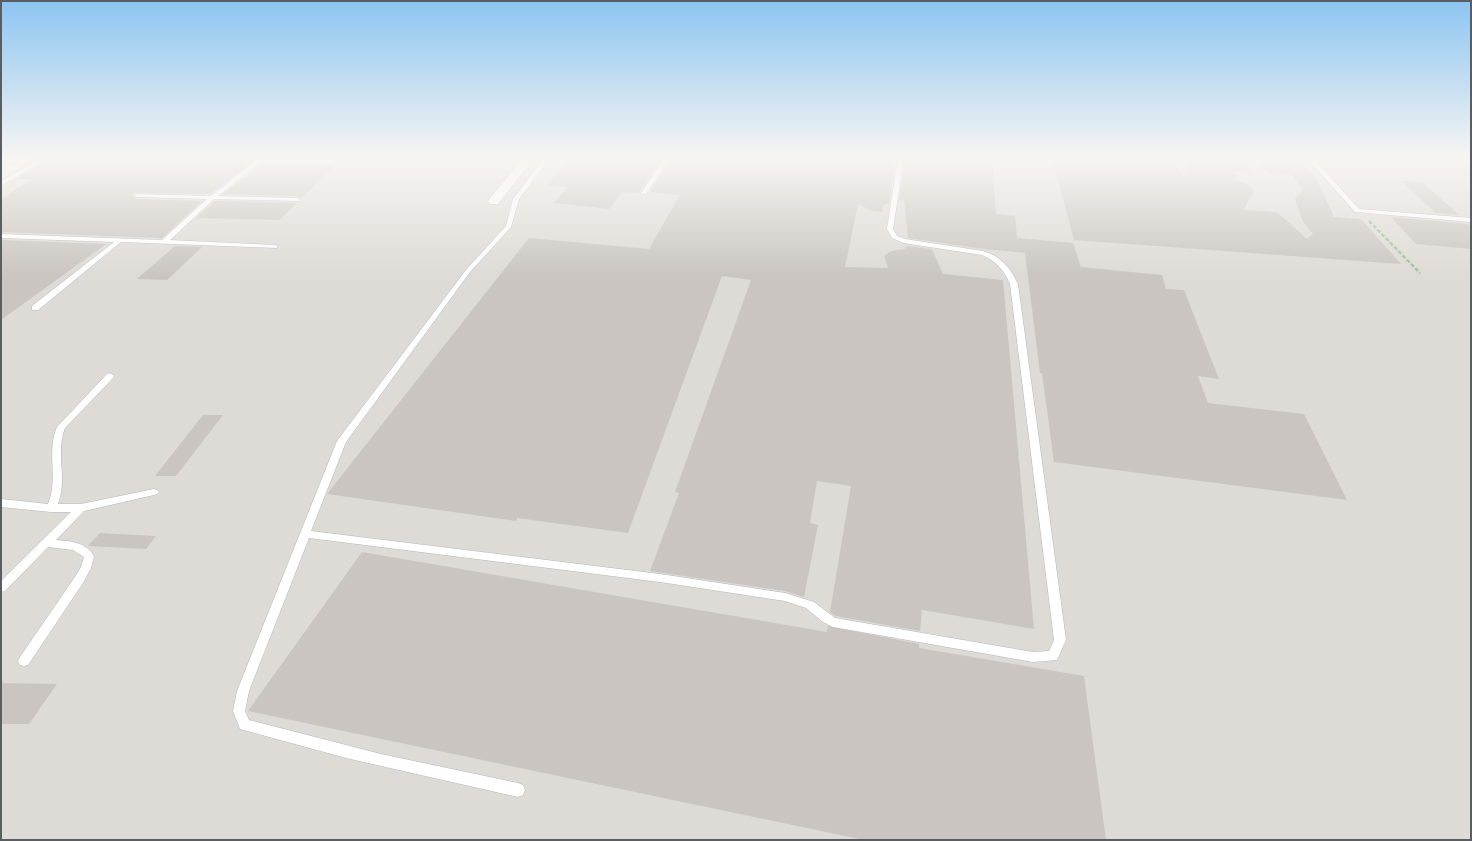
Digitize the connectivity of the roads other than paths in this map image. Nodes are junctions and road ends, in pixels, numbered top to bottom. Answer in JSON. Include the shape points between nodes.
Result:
{"nodes":[{"id":1,"x":213,"y":197,"type":"edge"},
{"id":2,"x":240,"y":197,"type":"edge"},
{"id":3,"x":497,"y":197,"type":"edge"},
{"id":4,"x":517,"y":197,"type":"edge"},
{"id":5,"x":895,"y":197,"type":"edge"},
{"id":6,"x":1345,"y":197,"type":"edge"},
{"id":7,"x":297,"y":200,"type":"dead end"},
{"id":8,"x":494,"y":201,"type":"dead end"},
{"id":9,"x":1471,"y":220,"type":"edge"},
{"id":10,"x":1,"y":236,"type":"edge"},
{"id":11,"x":119,"y":241,"type":"junction"},
{"id":12,"x":164,"y":242,"type":"junction"},
{"id":13,"x":275,"y":247,"type":"dead end"},
{"id":14,"x":35,"y":308,"type":"dead end"},
{"id":15,"x":110,"y":376,"type":"dead end"},
{"id":16,"x":154,"y":492,"type":"dead end"},
{"id":17,"x":1,"y":503,"type":"edge"},
{"id":18,"x":51,"y":508,"type":"junction"},
{"id":19,"x":81,"y":508,"type":"junction"},
{"id":20,"x":306,"y":534,"type":"junction"},
{"id":21,"x":46,"y":543,"type":"junction"},
{"id":22,"x":1,"y":588,"type":"edge"},
{"id":23,"x":24,"y":661,"type":"dead end"},
{"id":24,"x":518,"y":790,"type":"dead end"}],
"edges":[{"from":1,"to":12,"type":"lane"},
{"from":2,"to":7,"type":"lane"},
{"from":3,"to":8,"type":"street"},
{"from":4,"to":20,"type":"lane","via":[[509,226],[468,271],[342,441]]},
{"from":5,"to":20,"type":"lane","via":[[890,229],[894,237],[983,252],[1001,261],[1014,284],[1060,640],[1053,656],[1033,657],[833,622],[810,605],[785,597],[660,578]]},
{"from":6,"to":9,"type":"lane","via":[[1357,211]]},
{"from":10,"to":11,"type":"lane"},
{"from":11,"to":12,"type":"lane"},
{"from":11,"to":14,"type":"lane"},
{"from":12,"to":13,"type":"lane"},
{"from":15,"to":18,"type":"lane","via":[[57,434],[58,485]]},
{"from":16,"to":19,"type":"lane"},
{"from":17,"to":18,"type":"lane"},
{"from":18,"to":19,"type":"lane"},
{"from":19,"to":21,"type":"lane"},
{"from":20,"to":24,"type":"lane","via":[[243,691],[239,711],[244,725],[399,766]]},
{"from":21,"to":22,"type":"lane"},
{"from":21,"to":23,"type":"lane","via":[[84,549],[89,556],[80,580]]}]}
